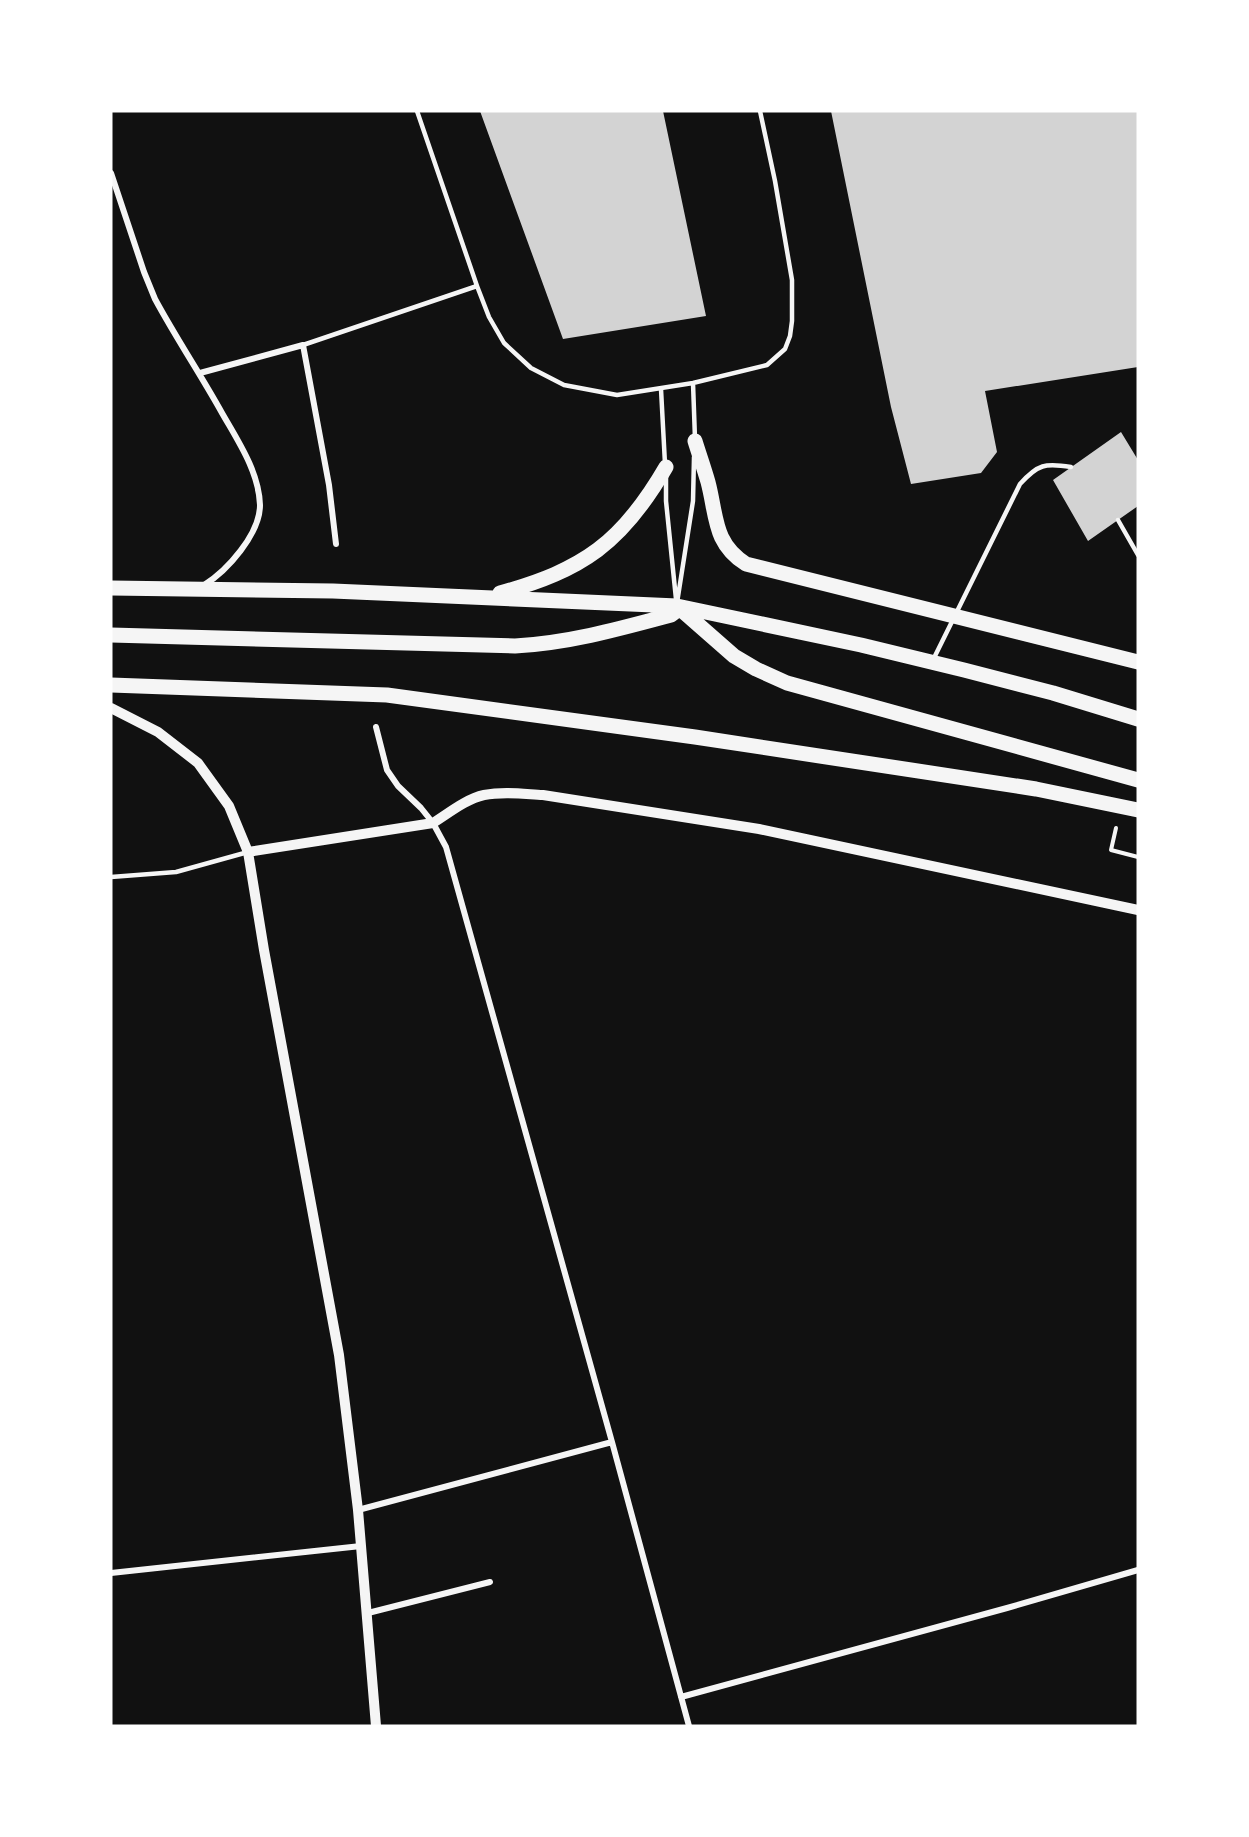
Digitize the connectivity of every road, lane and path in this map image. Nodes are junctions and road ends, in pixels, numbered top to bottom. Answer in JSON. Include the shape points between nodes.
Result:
{"nodes":[{"id":1,"x":417,"y":111,"type":"edge"},
{"id":2,"x":760,"y":111,"type":"edge"},
{"id":3,"x":111,"y":173,"type":"edge"},
{"id":4,"x":477,"y":286,"type":"junction"},
{"id":5,"x":303,"y":345,"type":"junction"},
{"id":6,"x":200,"y":373,"type":"junction"},
{"id":7,"x":693,"y":383,"type":"junction"},
{"id":8,"x":661,"y":389,"type":"junction"},
{"id":9,"x":695,"y":441,"type":"junction"},
{"id":10,"x":666,"y":467,"type":"junction"},
{"id":11,"x":1071,"y":467,"type":"dead end"},
{"id":12,"x":1118,"y":520,"type":"dead end"},
{"id":13,"x":336,"y":544,"type":"dead end"},
{"id":14,"x":1138,"y":555,"type":"edge"},
{"id":15,"x":111,"y":588,"type":"edge"},
{"id":16,"x":197,"y":590,"type":"junction"},
{"id":17,"x":485,"y":597,"type":"junction"},
{"id":18,"x":677,"y":606,"type":"junction"},
{"id":19,"x":954,"y":615,"type":"junction"},
{"id":20,"x":111,"y":635,"type":"edge"},
{"id":21,"x":932,"y":662,"type":"junction"},
{"id":22,"x":1138,"y":662,"type":"edge"},
{"id":23,"x":111,"y":685,"type":"edge"},
{"id":24,"x":111,"y":708,"type":"edge"},
{"id":25,"x":1138,"y":719,"type":"edge"},
{"id":26,"x":376,"y":728,"type":"dead end"},
{"id":27,"x":1138,"y":780,"type":"edge"},
{"id":28,"x":1138,"y":810,"type":"edge"},
{"id":29,"x":433,"y":823,"type":"junction"},
{"id":30,"x":1111,"y":850,"type":"dead end"},
{"id":31,"x":248,"y":852,"type":"junction"},
{"id":32,"x":1138,"y":857,"type":"edge"},
{"id":33,"x":111,"y":877,"type":"edge"},
{"id":34,"x":1138,"y":910,"type":"edge"},
{"id":35,"x":612,"y":1442,"type":"junction"},
{"id":36,"x":358,"y":1510,"type":"junction"},
{"id":37,"x":361,"y":1546,"type":"junction"},
{"id":38,"x":1138,"y":1570,"type":"edge"},
{"id":39,"x":111,"y":1573,"type":"edge"},
{"id":40,"x":490,"y":1582,"type":"dead end"},
{"id":41,"x":368,"y":1613,"type":"junction"},
{"id":42,"x":681,"y":1697,"type":"junction"},
{"id":43,"x":376,"y":1726,"type":"edge"},
{"id":44,"x":688,"y":1726,"type":"edge"}],
"edges":[{"from":1,"to":4,"type":"lane"},
{"from":2,"to":7,"type":"lane","via":[[792,280],[790,336],[778,358],[767,365]]},
{"from":3,"to":6,"type":"street","via":[[155,299]]},
{"from":4,"to":5,"type":"lane"},
{"from":4,"to":8,"type":"lane","via":[[504,343],[531,368],[564,385],[617,395]]},
{"from":5,"to":6,"type":"street"},
{"from":5,"to":13,"type":"street"},
{"from":6,"to":16,"type":"street","via":[[245,453],[260,507],[238,556]]},
{"from":7,"to":8,"type":"lane"},
{"from":7,"to":9,"type":"lane"},
{"from":8,"to":10,"type":"lane"},
{"from":9,"to":18,"type":"lane","via":[[693,501]]},
{"from":9,"to":19,"type":"main road","via":[[721,538],[732,555],[746,564]]},
{"from":10,"to":17,"type":"main road","via":[[647,499],[597,551],[540,581]]},
{"from":10,"to":18,"type":"lane"},
{"from":11,"to":19,"type":"lane","via":[[1036,467],[1020,484]]},
{"from":12,"to":14,"type":"lane"},
{"from":15,"to":16,"type":"main road"},
{"from":16,"to":17,"type":"main road"},
{"from":17,"to":18,"type":"main road"},
{"from":18,"to":20,"type":"main road","via":[[671,615],[609,632],[515,646]]},
{"from":18,"to":21,"type":"main road"},
{"from":18,"to":27,"type":"main road","via":[[734,656],[787,683]]},
{"from":19,"to":21,"type":"lane"},
{"from":19,"to":22,"type":"main road"},
{"from":21,"to":25,"type":"main road"},
{"from":23,"to":28,"type":"main road","via":[[398,696],[695,736],[1036,789]]},
{"from":24,"to":31,"type":"street","via":[[158,732],[198,763],[229,806]]},
{"from":26,"to":29,"type":"street","via":[[387,770]]},
{"from":29,"to":31,"type":"street"},
{"from":29,"to":34,"type":"street","via":[[483,795],[543,795],[759,829]]},
{"from":29,"to":35,"type":"street","via":[[448,854]]},
{"from":30,"to":32,"type":"path"},
{"from":31,"to":33,"type":"lane","via":[[176,872]]},
{"from":31,"to":36,"type":"street","via":[[339,1355]]},
{"from":35,"to":36,"type":"street"},
{"from":35,"to":42,"type":"street"},
{"from":36,"to":37,"type":"street"},
{"from":37,"to":39,"type":"street"},
{"from":37,"to":41,"type":"street"},
{"from":38,"to":42,"type":"street"},
{"from":40,"to":41,"type":"street"},
{"from":41,"to":43,"type":"street"},
{"from":42,"to":44,"type":"street"}]}
